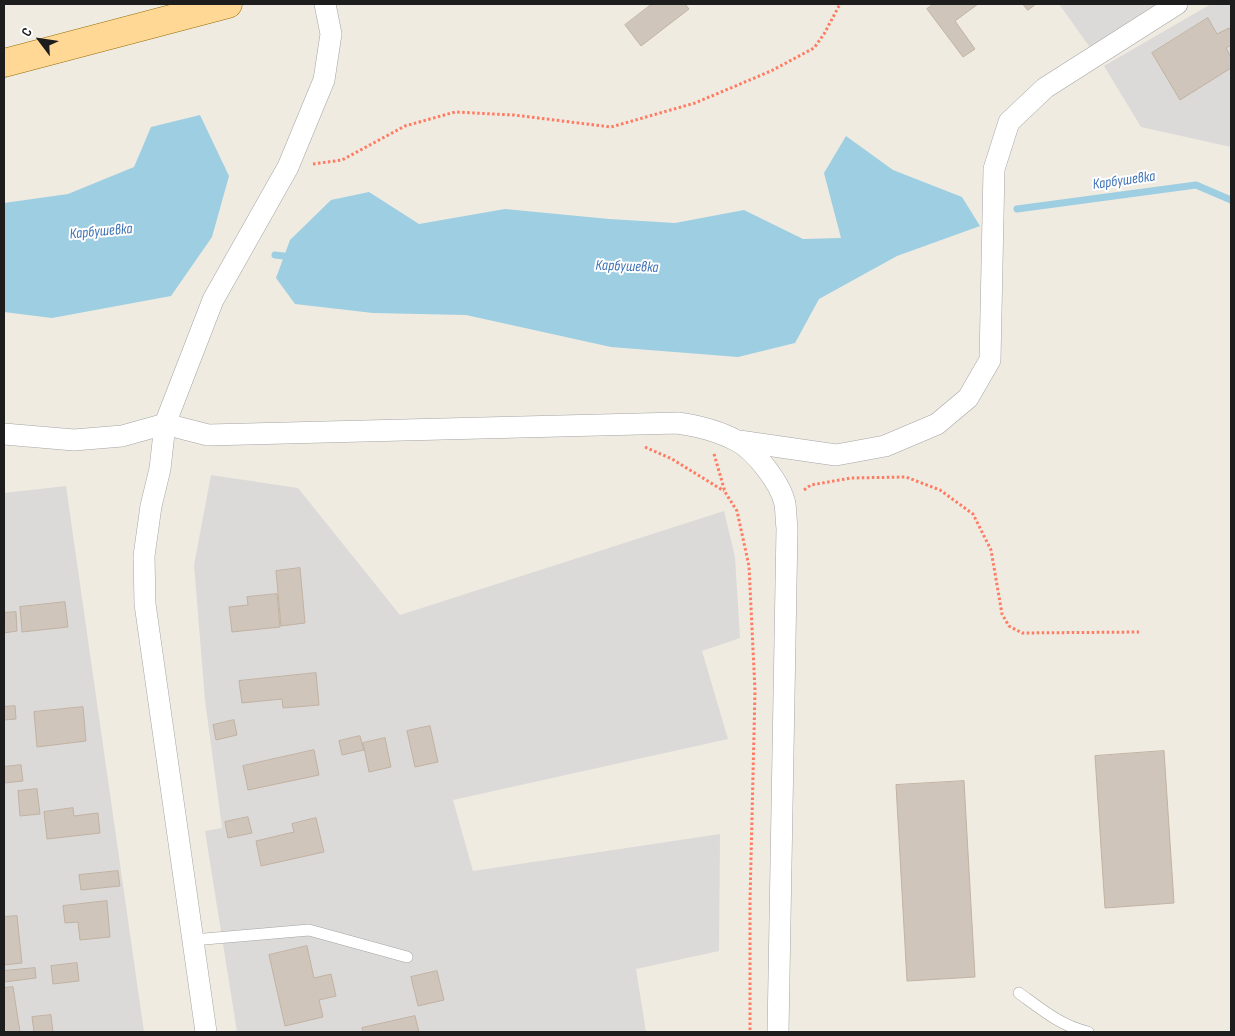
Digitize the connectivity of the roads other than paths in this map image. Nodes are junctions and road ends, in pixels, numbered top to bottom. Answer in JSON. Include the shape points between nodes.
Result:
{"nodes":[{"id":1,"x":228,"y":4,"type":"edge"},
{"id":2,"x":325,"y":4,"type":"edge"},
{"id":3,"x":1177,"y":4,"type":"edge"},
{"id":4,"x":4,"y":63,"type":"edge"},
{"id":5,"x":165,"y":424,"type":"junction"},
{"id":6,"x":4,"y":434,"type":"edge"},
{"id":7,"x":739,"y":441,"type":"junction"},
{"id":8,"x":193,"y":940,"type":"junction"},
{"id":9,"x":407,"y":957,"type":"dead end"},
{"id":10,"x":1019,"y":993,"type":"dead end"},
{"id":11,"x":1073,"y":1030,"type":"edge"},
{"id":12,"x":206,"y":1032,"type":"edge"},
{"id":13,"x":778,"y":1032,"type":"edge"},
{"id":14,"x":1088,"y":1032,"type":"edge"}],
"edges":[{"from":1,"to":4,"type":"main road"},
{"from":2,"to":5,"type":"street","via":[[331,34],[324,80],[288,167],[213,300]]},
{"from":3,"to":7,"type":"street","via":[[1045,88],[1009,122],[994,169],[990,360],[968,398],[937,424],[876,448],[836,455]]},
{"from":5,"to":6,"type":"street","via":[[122,436],[74,440]]},
{"from":5,"to":7,"type":"street","via":[[208,435],[678,423],[706,428]]},
{"from":5,"to":8,"type":"street","via":[[144,556],[145,604]]},
{"from":7,"to":13,"type":"street","via":[[776,482],[785,503],[787,528]]},
{"from":8,"to":9,"type":"lane","via":[[309,930]]},
{"from":8,"to":12,"type":"street"},
{"from":10,"to":11,"type":"lane"},
{"from":11,"to":14,"type":"lane"}]}
